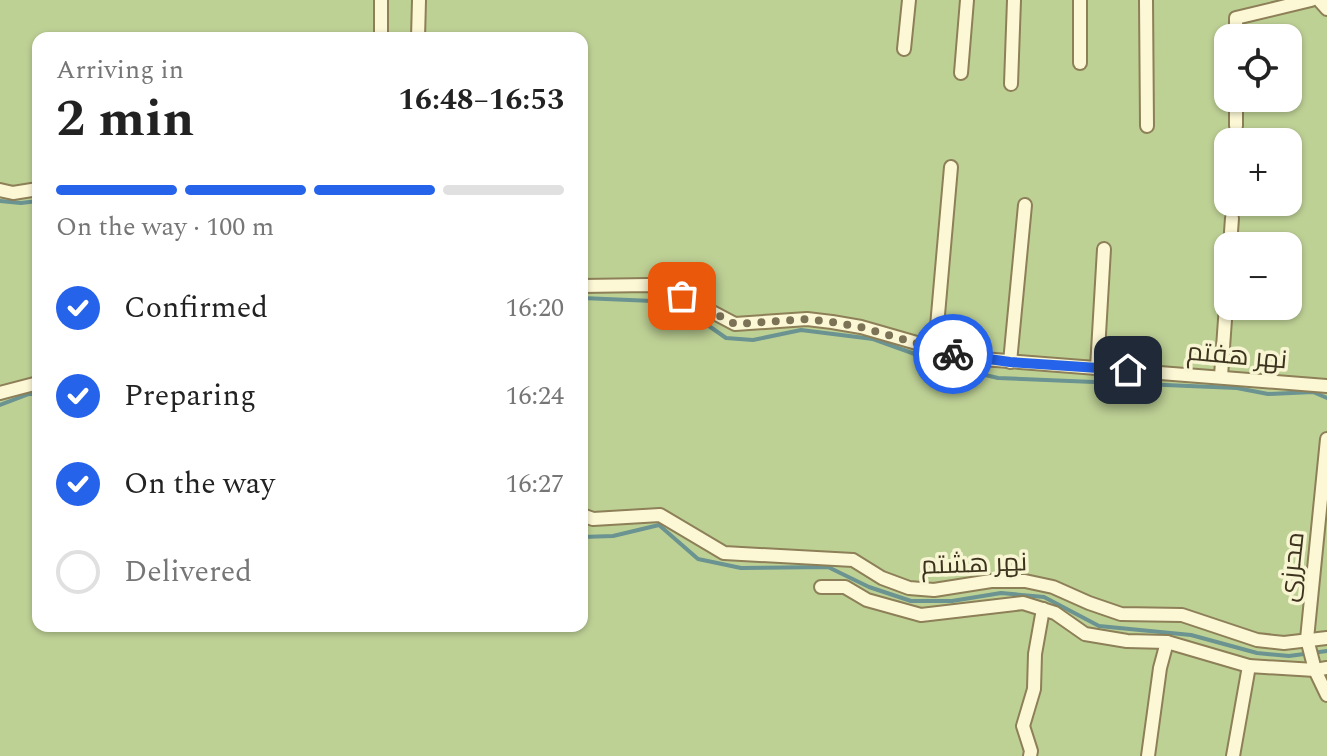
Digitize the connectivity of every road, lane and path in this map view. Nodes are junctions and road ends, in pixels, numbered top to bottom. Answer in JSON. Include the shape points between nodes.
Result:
{"nodes":[{"id":1,"x":381,"y":0,"type":"edge"},
{"id":2,"x":419,"y":0,"type":"edge"},
{"id":3,"x":909,"y":0,"type":"edge"},
{"id":4,"x":967,"y":0,"type":"edge"},
{"id":5,"x":1014,"y":0,"type":"edge"},
{"id":6,"x":1080,"y":0,"type":"edge"},
{"id":7,"x":1146,"y":0,"type":"edge"},
{"id":8,"x":1311,"y":0,"type":"edge"},
{"id":9,"x":1319,"y":0,"type":"edge"},
{"id":10,"x":1327,"y":9,"type":"edge"},
{"id":11,"x":1236,"y":24,"type":"edge"},
{"id":12,"x":381,"y":32,"type":"edge"},
{"id":13,"x":418,"y":32,"type":"edge"},
{"id":14,"x":904,"y":49,"type":"dead end"},
{"id":15,"x":1080,"y":63,"type":"dead end"},
{"id":16,"x":961,"y":73,"type":"dead end"},
{"id":17,"x":1011,"y":84,"type":"dead end"},
{"id":18,"x":1236,"y":112,"type":"edge"},
{"id":19,"x":1147,"y":126,"type":"dead end"},
{"id":20,"x":1236,"y":126,"type":"dead end"},
{"id":21,"x":951,"y":167,"type":"dead end"},
{"id":22,"x":0,"y":190,"type":"edge"},
{"id":23,"x":32,"y":190,"type":"edge"},
{"id":24,"x":1025,"y":205,"type":"dead end"},
{"id":25,"x":1232,"y":218,"type":"dead end"},
{"id":26,"x":1231,"y":232,"type":"edge"},
{"id":27,"x":1104,"y":249,"type":"dead end"},
{"id":28,"x":588,"y":286,"type":"edge"},
{"id":29,"x":1225,"y":320,"type":"edge"},
{"id":30,"x":935,"y":349,"type":"junction"},
{"id":31,"x":1010,"y":362,"type":"junction"},
{"id":32,"x":1097,"y":368,"type":"junction"},
{"id":33,"x":1221,"y":376,"type":"junction"},
{"id":34,"x":32,"y":385,"type":"edge"},
{"id":35,"x":1327,"y":386,"type":"edge"},
{"id":36,"x":0,"y":393,"type":"edge"},
{"id":37,"x":1327,"y":439,"type":"edge"},
{"id":38,"x":1324,"y":490,"type":"edge"},
{"id":39,"x":588,"y":517,"type":"edge"},
{"id":40,"x":821,"y":587,"type":"dead end"},
{"id":41,"x":1043,"y":609,"type":"junction"},
{"id":42,"x":1327,"y":638,"type":"edge"},
{"id":43,"x":1167,"y":642,"type":"junction"},
{"id":44,"x":1308,"y":642,"type":"junction"},
{"id":45,"x":1249,"y":666,"type":"junction"},
{"id":46,"x":1318,"y":667,"type":"edge"},
{"id":47,"x":1327,"y":695,"type":"edge"},
{"id":48,"x":1030,"y":756,"type":"edge"},
{"id":49,"x":1148,"y":756,"type":"edge"},
{"id":50,"x":1233,"y":756,"type":"edge"}],
"edges":[{"from":1,"to":12,"type":"street"},
{"from":2,"to":13,"type":"street"},
{"from":3,"to":14,"type":"street"},
{"from":4,"to":16,"type":"street"},
{"from":5,"to":17,"type":"street"},
{"from":6,"to":15,"type":"street"},
{"from":7,"to":19,"type":"street"},
{"from":8,"to":11,"type":"street","via":[[1236,18]]},
{"from":9,"to":10,"type":"street"},
{"from":18,"to":20,"type":"street"},
{"from":21,"to":30,"type":"street"},
{"from":22,"to":23,"type":"street"},
{"from":24,"to":31,"type":"street"},
{"from":25,"to":26,"type":"street"},
{"from":27,"to":32,"type":"street"},
{"from":28,"to":30,"type":"street","name":"نهر هفتم","via":[[649,285],[735,324],[807,319],[861,327]]},
{"from":29,"to":33,"type":"street"},
{"from":30,"to":31,"type":"street","name":"نهر هفتم"},
{"from":31,"to":32,"type":"street","name":"نهر هفتم"},
{"from":32,"to":33,"type":"street","name":"نهر هفتم"},
{"from":33,"to":35,"type":"street","name":"نهر هفتم"},
{"from":34,"to":36,"type":"street"},
{"from":37,"to":38,"type":"street","name":"محرزی"},
{"from":38,"to":44,"type":"street","name":"محرزی"},
{"from":39,"to":44,"type":"street","name":"نهر هشتم","via":[[660,515],[724,553],[853,560],[909,588],[1025,581],[1121,614],[1182,615],[1257,640]]},
{"from":40,"to":41,"type":"street","via":[[845,587],[867,600],[921,615],[1023,603]]},
{"from":41,"to":43,"type":"street","via":[[1085,634]]},
{"from":41,"to":48,"type":"street","via":[[1034,689],[1023,726]]},
{"from":42,"to":44,"type":"street","name":"نهر هشتم"},
{"from":43,"to":45,"type":"street"},
{"from":43,"to":49,"type":"street"},
{"from":44,"to":46,"type":"street","name":"محرزی"},
{"from":45,"to":46,"type":"street"},
{"from":45,"to":50,"type":"street"},
{"from":46,"to":47,"type":"street","name":"محرزی"}]}
